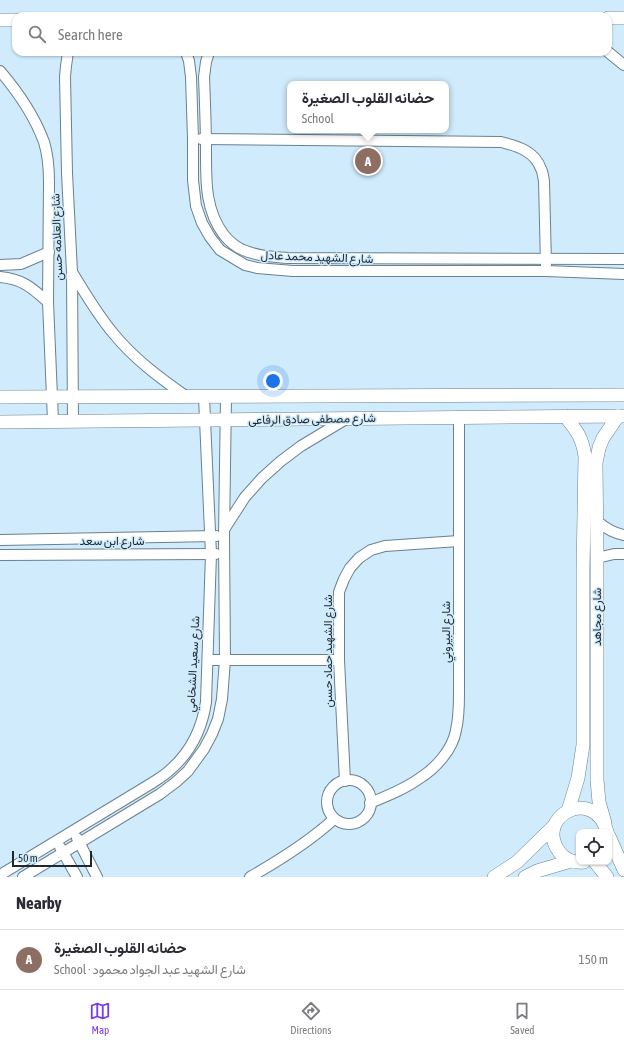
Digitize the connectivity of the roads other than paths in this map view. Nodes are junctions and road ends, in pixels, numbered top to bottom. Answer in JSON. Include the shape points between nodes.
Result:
{"nodes":[{"id":1,"x":612,"y":18,"type":"edge"},
{"id":2,"x":624,"y":18,"type":"edge"},
{"id":3,"x":0,"y":20,"type":"edge"},
{"id":4,"x":12,"y":20,"type":"edge"},
{"id":5,"x":612,"y":55,"type":"edge"},
{"id":6,"x":67,"y":56,"type":"edge"},
{"id":7,"x":187,"y":56,"type":"edge"},
{"id":8,"x":208,"y":56,"type":"edge"},
{"id":9,"x":624,"y":65,"type":"edge"},
{"id":10,"x":0,"y":71,"type":"edge"},
{"id":11,"x":193,"y":139,"type":"junction"},
{"id":12,"x":206,"y":139,"type":"junction"},
{"id":13,"x":48,"y":252,"type":"junction"},
{"id":14,"x":382,"y":258,"type":"junction"},
{"id":15,"x":545,"y":259,"type":"junction"},
{"id":16,"x":624,"y":259,"type":"edge"},
{"id":17,"x":0,"y":265,"type":"edge"},
{"id":18,"x":382,"y":271,"type":"junction"},
{"id":19,"x":546,"y":271,"type":"junction"},
{"id":20,"x":72,"y":272,"type":"junction"},
{"id":21,"x":624,"y":274,"type":"edge"},
{"id":22,"x":0,"y":277,"type":"edge"},
{"id":23,"x":48,"y":302,"type":"junction"},
{"id":24,"x":624,"y":395,"type":"edge"},
{"id":25,"x":0,"y":397,"type":"edge"},
{"id":26,"x":52,"y":397,"type":"junction"},
{"id":27,"x":72,"y":397,"type":"junction"},
{"id":28,"x":187,"y":397,"type":"junction"},
{"id":29,"x":204,"y":397,"type":"junction"},
{"id":30,"x":226,"y":397,"type":"junction"},
{"id":31,"x":566,"y":416,"type":"junction"},
{"id":32,"x":621,"y":416,"type":"edge"},
{"id":33,"x":459,"y":417,"type":"junction"},
{"id":34,"x":347,"y":418,"type":"junction"},
{"id":35,"x":204,"y":420,"type":"junction"},
{"id":36,"x":226,"y":420,"type":"junction"},
{"id":37,"x":54,"y":421,"type":"junction"},
{"id":38,"x":73,"y":421,"type":"junction"},
{"id":39,"x":0,"y":422,"type":"edge"},
{"id":40,"x":597,"y":521,"type":"junction"},
{"id":41,"x":224,"y":532,"type":"junction"},
{"id":42,"x":624,"y":535,"type":"edge"},
{"id":43,"x":210,"y":536,"type":"junction"},
{"id":44,"x":0,"y":540,"type":"edge"},
{"id":45,"x":15,"y":540,"type":"junction"},
{"id":46,"x":459,"y":541,"type":"junction"},
{"id":47,"x":15,"y":554,"type":"junction"},
{"id":48,"x":211,"y":554,"type":"junction"},
{"id":49,"x":225,"y":554,"type":"junction"},
{"id":50,"x":624,"y":554,"type":"edge"},
{"id":51,"x":0,"y":555,"type":"edge"},
{"id":52,"x":597,"y":565,"type":"junction"},
{"id":53,"x":583,"y":571,"type":"junction"},
{"id":54,"x":208,"y":660,"type":"junction"},
{"id":55,"x":225,"y":660,"type":"junction"},
{"id":56,"x":339,"y":660,"type":"junction"},
{"id":57,"x":345,"y":781,"type":"junction"},
{"id":58,"x":370,"y":803,"type":"junction"},
{"id":59,"x":568,"y":811,"type":"junction"},
{"id":60,"x":334,"y":819,"type":"junction"},
{"id":61,"x":554,"y":826,"type":"junction"},
{"id":62,"x":606,"y":829,"type":"edge"},
{"id":63,"x":607,"y":829,"type":"edge"},
{"id":64,"x":73,"y":831,"type":"junction"},
{"id":65,"x":57,"y":841,"type":"junction"},
{"id":66,"x":79,"y":843,"type":"junction"},
{"id":67,"x":612,"y":843,"type":"edge"},
{"id":68,"x":63,"y":852,"type":"junction"},
{"id":69,"x":571,"y":861,"type":"junction"},
{"id":70,"x":576,"y":862,"type":"edge"},
{"id":71,"x":597,"y":865,"type":"edge"},
{"id":72,"x":624,"y":870,"type":"edge"},
{"id":73,"x":0,"y":875,"type":"edge"},
{"id":74,"x":22,"y":877,"type":"edge"},
{"id":75,"x":77,"y":877,"type":"edge"},
{"id":76,"x":97,"y":877,"type":"edge"},
{"id":77,"x":250,"y":877,"type":"edge"},
{"id":78,"x":494,"y":877,"type":"edge"},
{"id":79,"x":525,"y":877,"type":"edge"},
{"id":80,"x":607,"y":877,"type":"edge"}],
"edges":[{"from":1,"to":2,"type":"street"},
{"from":3,"to":4,"type":"street"},
{"from":5,"to":9,"type":"street"},
{"from":6,"to":20,"type":"street","name":"شارع العلامه حسن","via":[[65,77],[67,173]]},
{"from":7,"to":11,"type":"street","name":"شارع الشهيد محمد عادل","via":[[191,77]]},
{"from":8,"to":12,"type":"street","name":"شارع الشهيد محمد عادل","via":[[204,77]]},
{"from":10,"to":13,"type":"street","name":"شارع العلامه حسن","via":[[29,110],[44,143],[49,182]]},
{"from":11,"to":12,"type":"street"},
{"from":11,"to":18,"type":"street","name":"شارع الشهيد محمد عادل","via":[[196,206],[202,223],[220,250],[245,265],[257,268],[293,271]]},
{"from":12,"to":14,"type":"street","name":"شارع الشهيد محمد عادل","via":[[206,184],[210,206],[215,222],[234,245],[242,250],[276,257]]},
{"from":12,"to":15,"type":"street","via":[[501,142],[514,145],[535,158],[541,168],[544,181]]},
{"from":13,"to":17,"type":"street","via":[[21,264]]},
{"from":13,"to":23,"type":"street","name":"شارع العلامه حسن"},
{"from":14,"to":15,"type":"street","name":"شارع الشهيد محمد عادل"},
{"from":14,"to":18,"type":"street"},
{"from":15,"to":16,"type":"street","name":"شارع الشهيد محمد عادل"},
{"from":15,"to":19,"type":"street"},
{"from":18,"to":19,"type":"street","name":"شارع الشهيد محمد عادل"},
{"from":19,"to":21,"type":"street","name":"شارع الشهيد محمد عادل"},
{"from":20,"to":27,"type":"street","name":"شارع العلامه حسن"},
{"from":20,"to":28,"type":"street","via":[[113,334],[148,368]]},
{"from":22,"to":23,"type":"street","via":[[24,283]]},
{"from":23,"to":26,"type":"street","name":"شارع العلامه حسن"},
{"from":24,"to":30,"type":"street","name":"شارع مصطفى صادق الرفاعى"},
{"from":25,"to":26,"type":"street","name":"شارع مصطفى صادق الرفاعى"},
{"from":26,"to":27,"type":"street","name":"شارع مصطفى صادق الرفاعى"},
{"from":26,"to":37,"type":"street","name":"شارع العلامه حسن"},
{"from":27,"to":28,"type":"street","name":"شارع مصطفى صادق الرفاعى"},
{"from":27,"to":38,"type":"street","name":"شارع العلامه حسن"},
{"from":28,"to":29,"type":"street","name":"شارع مصطفى صادق الرفاعى"},
{"from":29,"to":30,"type":"street","name":"شارع مصطفى صادق الرفاعى"},
{"from":29,"to":35,"type":"street","name":"شارع سعيد الشخامي"},
{"from":30,"to":36,"type":"street"},
{"from":31,"to":32,"type":"street","name":"شارع مصطفى صادق الرفاعى"},
{"from":31,"to":33,"type":"street","name":"شارع مصطفى صادق الرفاعى"},
{"from":31,"to":53,"type":"street","name":"شارع مجاهد","via":[[580,437],[585,456]]},
{"from":32,"to":40,"type":"street","name":"شارع مجاهد","via":[[603,438],[597,455]]},
{"from":33,"to":34,"type":"street","name":"شارع مصطفى صادق الرفاعى"},
{"from":33,"to":46,"type":"street","name":"شارع البيروني"},
{"from":34,"to":36,"type":"street","name":"شارع مصطفى صادق الرفاعى"},
{"from":34,"to":41,"type":"street","via":[[301,446],[276,465],[245,497]]},
{"from":35,"to":36,"type":"street","name":"شارع مصطفى صادق الرفاعى"},
{"from":35,"to":38,"type":"street","name":"شارع مصطفى صادق الرفاعى"},
{"from":35,"to":43,"type":"street","name":"شارع سعيد الشخامي"},
{"from":36,"to":41,"type":"street"},
{"from":37,"to":38,"type":"street","name":"شارع مصطفى صادق الرفاعى"},
{"from":37,"to":39,"type":"street","name":"شارع مصطفى صادق الرفاعى"},
{"from":40,"to":42,"type":"street","via":[[606,529]]},
{"from":40,"to":52,"type":"street","name":"شارع مجاهد"},
{"from":41,"to":43,"type":"street","name":"شارع ابن سعد"},
{"from":41,"to":49,"type":"street"},
{"from":43,"to":45,"type":"street","name":"شارع ابن سعد"},
{"from":43,"to":48,"type":"street","name":"شارع سعيد الشخامي"},
{"from":44,"to":45,"type":"street","name":"شارع ابن سعد"},
{"from":45,"to":47,"type":"street"},
{"from":46,"to":56,"type":"street","name":"شارع الشهيد حماد حسن","via":[[385,546],[371,550],[359,558],[350,568],[340,592]]},
{"from":46,"to":58,"type":"street","name":"شارع البيروني","via":[[459,693],[456,731],[451,746],[420,778]]},
{"from":47,"to":48,"type":"street","name":"شارع ابن سعد"},
{"from":47,"to":51,"type":"street","name":"شارع ابن سعد"},
{"from":48,"to":49,"type":"street","name":"شارع ابن سعد"},
{"from":48,"to":54,"type":"street","name":"شارع سعيد الشخامي"},
{"from":49,"to":55,"type":"street"},
{"from":50,"to":52,"type":"street","via":[[614,554]]},
{"from":52,"to":53,"type":"street"},
{"from":52,"to":63,"type":"street","name":"شارع مجاهد","via":[[597,780],[599,802]]},
{"from":53,"to":59,"type":"street","name":"شارع مجاهد","via":[[583,745],[578,778]]},
{"from":54,"to":55,"type":"street"},
{"from":54,"to":64,"type":"street","name":"شارع سعيد الشخامي","via":[[204,715],[193,743],[180,761],[152,783]]},
{"from":55,"to":56,"type":"street"},
{"from":55,"to":66,"type":"street","via":[[218,720],[204,749],[188,771],[160,794]]},
{"from":56,"to":57,"type":"street","name":"شارع الشهيد حماد حسن"},
{"from":57,"to":58,"type":"street","via":[[361,784],[368,792]]},
{"from":57,"to":60,"type":"street","via":[[335,785],[328,794],[328,810]]},
{"from":58,"to":60,"type":"street","via":[[364,818],[355,823],[344,824]]},
{"from":59,"to":61,"type":"street"},
{"from":59,"to":62,"type":"street","via":[[578,808],[589,809],[598,815]]},
{"from":60,"to":77,"type":"street","via":[[309,841]]},
{"from":61,"to":69,"type":"street","via":[[555,847]]},
{"from":61,"to":78,"type":"street","via":[[516,862]]},
{"from":64,"to":65,"type":"street","name":"شارع سعيد الشخامي"},
{"from":64,"to":66,"type":"street"},
{"from":65,"to":68,"type":"street"},
{"from":65,"to":73,"type":"street","name":"شارع سعيد الشخامي"},
{"from":66,"to":68,"type":"street"},
{"from":66,"to":76,"type":"street"},
{"from":67,"to":72,"type":"street"},
{"from":68,"to":74,"type":"street"},
{"from":68,"to":75,"type":"street"},
{"from":69,"to":70,"type":"street"},
{"from":69,"to":79,"type":"street"},
{"from":71,"to":80,"type":"street"}]}
